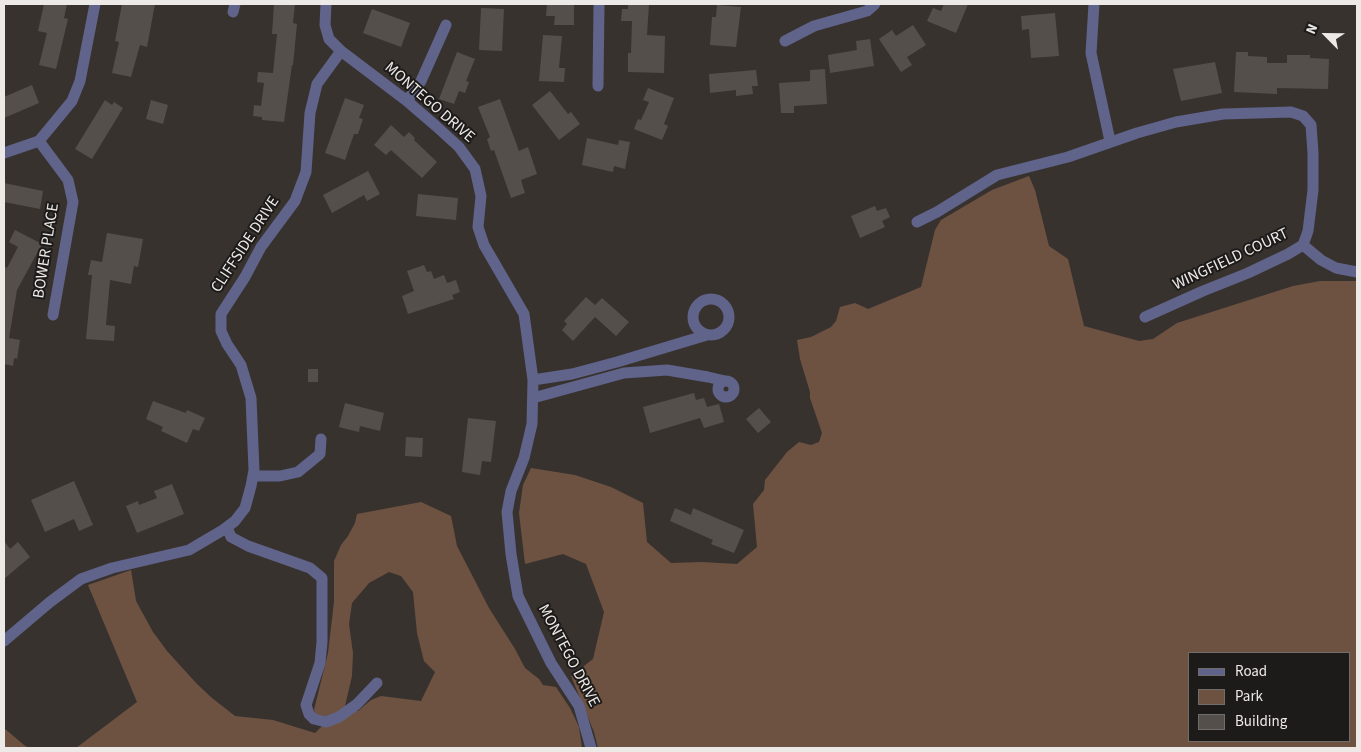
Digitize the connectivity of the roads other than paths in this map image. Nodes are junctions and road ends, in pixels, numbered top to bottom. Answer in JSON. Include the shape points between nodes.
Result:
{"nodes":[{"id":1,"x":95,"y":4,"type":"edge"},
{"id":2,"x":326,"y":4,"type":"edge"},
{"id":3,"x":599,"y":4,"type":"edge"},
{"id":4,"x":875,"y":4,"type":"edge"},
{"id":5,"x":1094,"y":4,"type":"edge"},
{"id":6,"x":446,"y":25,"type":"dead end"},
{"id":7,"x":784,"y":41,"type":"dead end"},
{"id":8,"x":341,"y":51,"type":"junction"},
{"id":9,"x":598,"y":86,"type":"dead end"},
{"id":10,"x":407,"y":101,"type":"junction"},
{"id":11,"x":39,"y":141,"type":"junction"},
{"id":12,"x":1110,"y":141,"type":"junction"},
{"id":13,"x":4,"y":153,"type":"edge"},
{"id":14,"x":917,"y":222,"type":"dead end"},
{"id":15,"x":1303,"y":244,"type":"junction"},
{"id":16,"x":1357,"y":272,"type":"edge"},
{"id":17,"x":53,"y":315,"type":"dead end"},
{"id":18,"x":1145,"y":318,"type":"dead end"},
{"id":19,"x":708,"y":335,"type":"dead end"},
{"id":20,"x":533,"y":380,"type":"junction"},
{"id":21,"x":725,"y":381,"type":"dead end"},
{"id":22,"x":533,"y":398,"type":"junction"},
{"id":23,"x":321,"y":439,"type":"dead end"},
{"id":24,"x":253,"y":476,"type":"junction"},
{"id":25,"x":227,"y":527,"type":"junction"},
{"id":26,"x":4,"y":641,"type":"edge"},
{"id":27,"x":377,"y":683,"type":"dead end"},
{"id":28,"x":592,"y":748,"type":"edge"}],
"edges":[{"from":1,"to":11,"type":"street","via":[[78,88],[72,101]]},
{"from":2,"to":8,"type":"street","name":"MONTEGO DRIVE","via":[[325,24],[330,39]]},
{"from":3,"to":9,"type":"street"},
{"from":4,"to":7,"type":"street","via":[[867,11],[814,26]]},
{"from":5,"to":12,"type":"street","via":[[1091,53]]},
{"from":6,"to":10,"type":"street","via":[[421,81]]},
{"from":8,"to":10,"type":"street","name":"MONTEGO DRIVE"},
{"from":8,"to":24,"type":"street","name":"CLIFFSIDE DRIVE","via":[[317,84],[310,113],[306,172],[295,201],[261,247],[221,314],[221,330],[241,364],[251,398]]},
{"from":10,"to":20,"type":"street","name":"MONTEGO DRIVE","via":[[459,147],[475,169],[481,196],[478,227],[484,245],[524,314]]},
{"from":11,"to":13,"type":"street"},
{"from":11,"to":17,"type":"street","name":"BOWER PLACE","via":[[68,180],[73,202]]},
{"from":12,"to":14,"type":"street","name":"WINGFIELD COURT","via":[[1068,157],[997,175]]},
{"from":12,"to":15,"type":"street","name":"WINGFIELD COURT","via":[[1176,122],[1223,114],[1291,112],[1303,116],[1311,125],[1313,190],[1308,232]]},
{"from":15,"to":16,"type":"street","via":[[1336,268]]},
{"from":15,"to":18,"type":"street","name":"WINGFIELD COURT","via":[[1248,273]]},
{"from":19,"to":20,"type":"street","via":[[572,374]]},
{"from":20,"to":22,"type":"street","name":"MONTEGO DRIVE"},
{"from":21,"to":22,"type":"street","via":[[667,370],[624,373]]},
{"from":22,"to":28,"type":"street","name":"MONTEGO DRIVE","via":[[532,424],[507,512],[518,596],[551,663],[579,706]]},
{"from":23,"to":24,"type":"street","via":[[320,454],[298,472]]},
{"from":24,"to":25,"type":"street","name":"CLIFFSIDE DRIVE","via":[[245,508]]},
{"from":25,"to":26,"type":"street","name":"CLIFFSIDE DRIVE","via":[[189,550],[112,568],[82,579]]},
{"from":25,"to":27,"type":"street","via":[[231,537],[310,568],[322,578],[320,663],[306,705],[309,714],[326,722],[338,717],[357,704]]}]}
